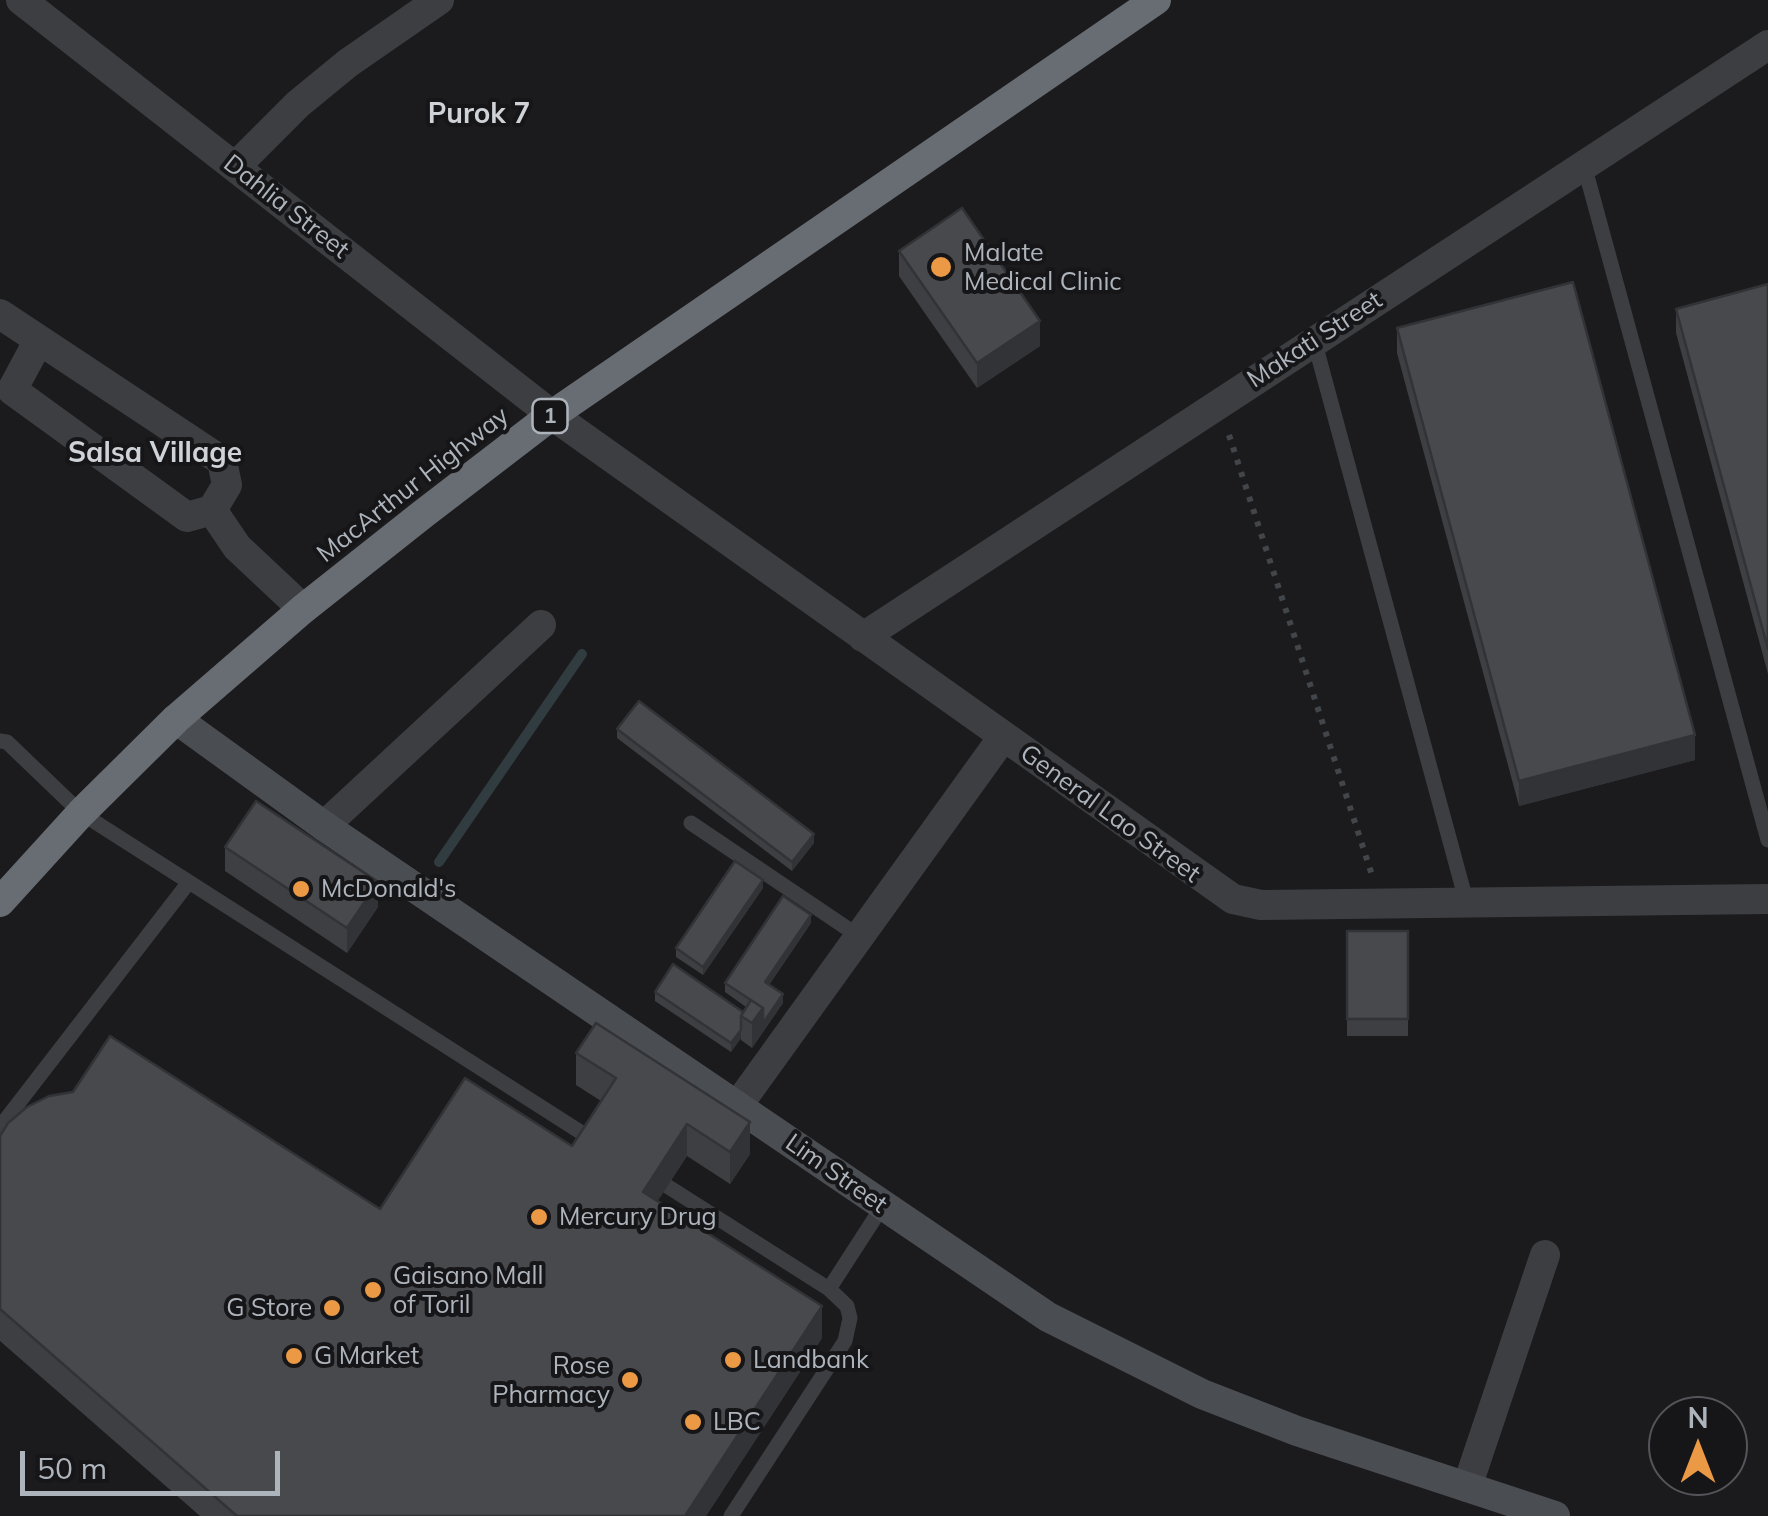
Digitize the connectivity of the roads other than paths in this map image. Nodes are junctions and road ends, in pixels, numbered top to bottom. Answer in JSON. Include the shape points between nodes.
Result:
{"nodes":[{"id":1,"x":21,"y":0,"type":"edge"},
{"id":2,"x":439,"y":0,"type":"edge"},
{"id":3,"x":1156,"y":0,"type":"edge"},
{"id":4,"x":1768,"y":45,"type":"edge"},
{"id":5,"x":1584,"y":165,"type":"junction"},
{"id":6,"x":235,"y":167,"type":"junction"},
{"id":7,"x":0,"y":314,"type":"edge"},
{"id":8,"x":39,"y":340,"type":"junction"},
{"id":9,"x":1314,"y":340,"type":"junction"},
{"id":10,"x":552,"y":415,"type":"junction"},
{"id":11,"x":212,"y":510,"type":"junction"},
{"id":12,"x":304,"y":609,"type":"junction"},
{"id":13,"x":541,"y":625,"type":"dead end"},
{"id":14,"x":863,"y":637,"type":"junction"},
{"id":15,"x":176,"y":718,"type":"junction"},
{"id":16,"x":1003,"y":737,"type":"junction"},
{"id":17,"x":0,"y":741,"type":"edge"},
{"id":18,"x":81,"y":813,"type":"junction"},
{"id":19,"x":691,"y":823,"type":"dead end"},
{"id":20,"x":324,"y":826,"type":"junction"},
{"id":21,"x":1768,"y":840,"type":"edge"},
{"id":22,"x":189,"y":882,"type":"junction"},
{"id":23,"x":1768,"y":899,"type":"edge"},
{"id":24,"x":0,"y":902,"type":"edge"},
{"id":25,"x":1466,"y":904,"type":"junction"},
{"id":26,"x":860,"y":936,"type":"junction"},
{"id":27,"x":738,"y":1105,"type":"junction"},
{"id":28,"x":0,"y":1126,"type":"edge"},
{"id":29,"x":596,"y":1142,"type":"edge"},
{"id":30,"x":667,"y":1186,"type":"edge"},
{"id":31,"x":882,"y":1207,"type":"junction"},
{"id":32,"x":1546,"y":1256,"type":"dead end"},
{"id":33,"x":829,"y":1289,"type":"junction"},
{"id":34,"x":1466,"y":1486,"type":"junction"},
{"id":35,"x":731,"y":1516,"type":"edge"},
{"id":36,"x":1555,"y":1516,"type":"edge"}],
"edges":[{"from":1,"to":6,"type":"street","name":"Dahlia Street"},
{"from":2,"to":6,"type":"street","via":[[348,63]]},
{"from":3,"to":10,"type":"highway","name":"MacArthur Highway","number":"1"},
{"from":4,"to":5,"type":"street","name":"Makati Street"},
{"from":5,"to":9,"type":"street","name":"Makati Street"},
{"from":5,"to":21,"type":"lane"},
{"from":6,"to":10,"type":"street","name":"Dahlia Street"},
{"from":7,"to":8,"type":"street"},
{"from":8,"to":11,"type":"street","via":[[222,461],[227,485]]},
{"from":8,"to":11,"type":"street","via":[[12,390],[187,517]]},
{"from":9,"to":14,"type":"street","name":"Makati Street"},
{"from":9,"to":25,"type":"lane"},
{"from":10,"to":12,"type":"highway","name":"MacArthur Highway","number":"1"},
{"from":10,"to":14,"type":"street","name":"General Lao Street"},
{"from":11,"to":12,"type":"street","via":[[236,547]]},
{"from":12,"to":15,"type":"highway","name":"MacArthur Highway","number":"1"},
{"from":13,"to":20,"type":"street"},
{"from":14,"to":16,"type":"street","name":"General Lao Street"},
{"from":15,"to":18,"type":"highway","name":"MacArthur Highway","number":"1"},
{"from":15,"to":20,"type":"street","name":"Lim Street"},
{"from":16,"to":25,"type":"street","name":"General Lao Street","via":[[1233,899],[1261,905]]},
{"from":16,"to":26,"type":"street"},
{"from":17,"to":18,"type":"lane"},
{"from":18,"to":22,"type":"lane"},
{"from":18,"to":24,"type":"highway","name":"MacArthur Highway","number":"1"},
{"from":19,"to":26,"type":"lane"},
{"from":20,"to":27,"type":"street","name":"Lim Street"},
{"from":22,"to":28,"type":"lane"},
{"from":22,"to":29,"type":"lane"},
{"from":23,"to":25,"type":"street","name":"General Lao Street"},
{"from":26,"to":27,"type":"street"},
{"from":27,"to":31,"type":"street","name":"Lim Street"},
{"from":30,"to":33,"type":"lane"},
{"from":31,"to":33,"type":"lane"},
{"from":31,"to":34,"type":"street","name":"Lim Street","via":[[1048,1316],[1202,1394]]},
{"from":32,"to":34,"type":"street"},
{"from":33,"to":35,"type":"lane","via":[[847,1306],[845,1341]]},
{"from":34,"to":36,"type":"street","name":"Lim Street"}]}
